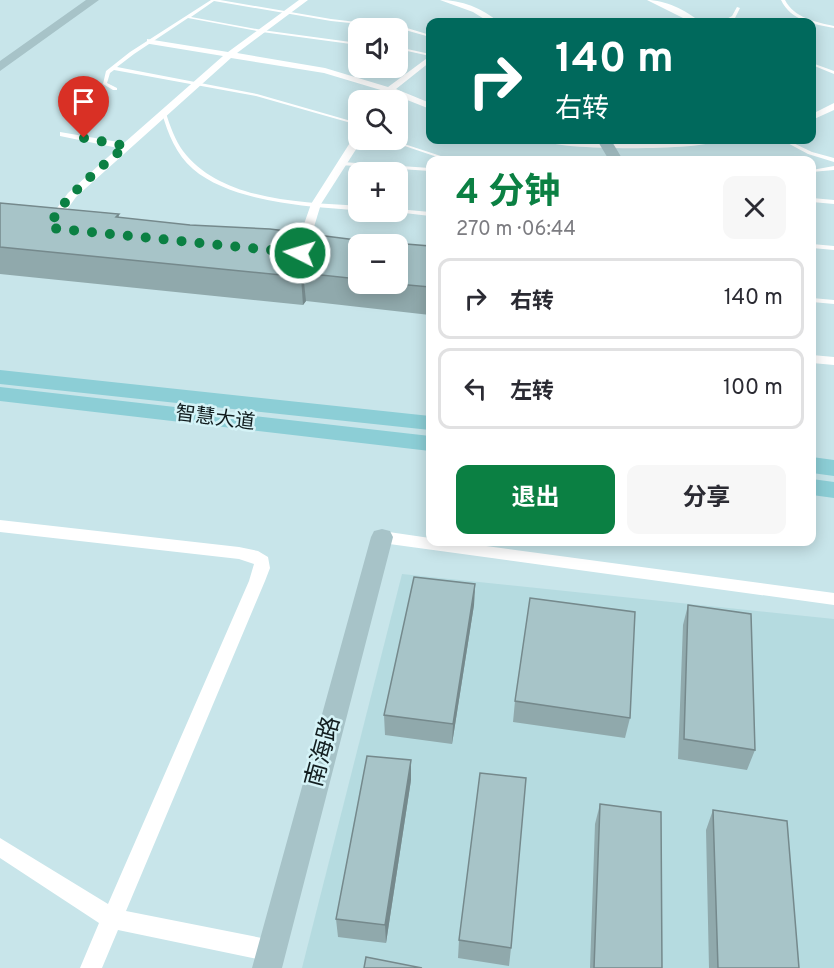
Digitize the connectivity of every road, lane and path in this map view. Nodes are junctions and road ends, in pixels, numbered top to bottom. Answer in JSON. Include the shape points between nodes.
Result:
{"nodes":[{"id":1,"x":86,"y":0,"type":"edge"},
{"id":2,"x":93,"y":0,"type":"edge"},
{"id":3,"x":214,"y":0,"type":"edge"},
{"id":4,"x":304,"y":0,"type":"edge"},
{"id":5,"x":444,"y":0,"type":"edge"},
{"id":6,"x":651,"y":0,"type":"edge"},
{"id":7,"x":783,"y":0,"type":"edge"},
{"id":8,"x":738,"y":8,"type":"dead end"},
{"id":9,"x":287,"y":12,"type":"junction"},
{"id":10,"x":187,"y":17,"type":"junction"},
{"id":11,"x":488,"y":18,"type":"edge"},
{"id":12,"x":688,"y":18,"type":"edge"},
{"id":13,"x":732,"y":18,"type":"edge"},
{"id":14,"x":805,"y":18,"type":"edge"},
{"id":15,"x":816,"y":21,"type":"edge"},
{"id":16,"x":834,"y":27,"type":"edge"},
{"id":17,"x":262,"y":31,"type":"junction"},
{"id":18,"x":426,"y":35,"type":"edge"},
{"id":19,"x":150,"y":41,"type":"junction"},
{"id":20,"x":348,"y":43,"type":"edge"},
{"id":21,"x":408,"y":51,"type":"edge"},
{"id":22,"x":230,"y":54,"type":"junction"},
{"id":23,"x":426,"y":56,"type":"edge"},
{"id":24,"x":426,"y":60,"type":"edge"},
{"id":25,"x":0,"y":61,"type":"edge"},
{"id":26,"x":816,"y":66,"type":"edge"},
{"id":27,"x":0,"y":67,"type":"edge"},
{"id":28,"x":113,"y":68,"type":"junction"},
{"id":29,"x":834,"y":73,"type":"edge"},
{"id":30,"x":197,"y":84,"type":"junction"},
{"id":31,"x":115,"y":89,"type":"dead end"},
{"id":32,"x":390,"y":90,"type":"joint"},
{"id":33,"x":408,"y":97,"type":"edge"},
{"id":34,"x":426,"y":104,"type":"edge"},
{"id":35,"x":834,"y":106,"type":"edge"},
{"id":36,"x":164,"y":113,"type":"junction"},
{"id":37,"x":816,"y":115,"type":"edge"},
{"id":38,"x":348,"y":121,"type":"edge"},
{"id":39,"x":63,"y":134,"type":"dead end"},
{"id":40,"x":792,"y":144,"type":"edge"},
{"id":41,"x":126,"y":146,"type":"junction"},
{"id":42,"x":408,"y":146,"type":"edge"},
{"id":43,"x":351,"y":150,"type":"edge"},
{"id":44,"x":438,"y":156,"type":"edge"},
{"id":45,"x":834,"y":160,"type":"edge"},
{"id":46,"x":342,"y":164,"type":"junction"},
{"id":47,"x":834,"y":168,"type":"edge"},
{"id":48,"x":426,"y":170,"type":"edge"},
{"id":49,"x":816,"y":170,"type":"edge"},
{"id":50,"x":816,"y":200,"type":"edge"},
{"id":51,"x":834,"y":202,"type":"edge"},
{"id":52,"x":316,"y":204,"type":"junction"},
{"id":53,"x":348,"y":207,"type":"edge"},
{"id":54,"x":408,"y":212,"type":"edge"},
{"id":55,"x":426,"y":214,"type":"edge"},
{"id":56,"x":53,"y":228,"type":"edge"},
{"id":57,"x":816,"y":246,"type":"edge"},
{"id":58,"x":834,"y":248,"type":"edge"},
{"id":59,"x":300,"y":253,"type":"edge"},
{"id":60,"x":816,"y":300,"type":"edge"},
{"id":61,"x":834,"y":302,"type":"edge"},
{"id":62,"x":816,"y":359,"type":"edge"},
{"id":63,"x":834,"y":361,"type":"edge"},
{"id":64,"x":0,"y":377,"type":"edge"},
{"id":65,"x":0,"y":394,"type":"edge"},
{"id":66,"x":426,"y":423,"type":"edge"},
{"id":67,"x":426,"y":444,"type":"edge"},
{"id":68,"x":816,"y":466,"type":"edge"},
{"id":69,"x":834,"y":468,"type":"edge"},
{"id":70,"x":816,"y":488,"type":"edge"},
{"id":71,"x":834,"y":490,"type":"edge"},
{"id":72,"x":0,"y":526,"type":"edge"},
{"id":73,"x":382,"y":537,"type":"joint"},
{"id":74,"x":426,"y":543,"type":"edge"},
{"id":75,"x":448,"y":546,"type":"edge"},
{"id":76,"x":834,"y":599,"type":"edge"},
{"id":77,"x":0,"y":847,"type":"edge"},
{"id":78,"x":111,"y":918,"type":"junction"},
{"id":79,"x":269,"y":960,"type":"edge"},
{"id":80,"x":91,"y":968,"type":"edge"}],
"edges":[{"from":1,"to":25,"type":"street"},
{"from":2,"to":27,"type":"street"},
{"from":3,"to":9,"type":"lane"},
{"from":3,"to":10,"type":"lane"},
{"from":4,"to":9,"type":"street"},
{"from":5,"to":11,"type":"street"},
{"from":6,"to":12,"type":"street"},
{"from":7,"to":14,"type":"lane","via":[[784,5]]},
{"from":8,"to":13,"type":"lane"},
{"from":9,"to":17,"type":"street"},
{"from":9,"to":18,"type":"lane"},
{"from":10,"to":17,"type":"lane"},
{"from":10,"to":19,"type":"lane"},
{"from":15,"to":16,"type":"lane"},
{"from":17,"to":20,"type":"lane"},
{"from":17,"to":22,"type":"street"},
{"from":19,"to":22,"type":"street"},
{"from":19,"to":28,"type":"lane"},
{"from":21,"to":23,"type":"lane"},
{"from":22,"to":30,"type":"street"},
{"from":22,"to":32,"type":"street","via":[[325,71]]},
{"from":24,"to":32,"type":"street"},
{"from":26,"to":29,"type":"lane"},
{"from":28,"to":30,"type":"lane"},
{"from":28,"to":31,"type":"lane","via":[[105,83]]},
{"from":30,"to":36,"type":"street"},
{"from":30,"to":38,"type":"lane","via":[[283,101]]},
{"from":33,"to":34,"type":"street"},
{"from":35,"to":37,"type":"street"},
{"from":36,"to":41,"type":"street"},
{"from":36,"to":52,"type":"lane","via":[[181,152],[215,181],[253,195]]},
{"from":39,"to":41,"type":"street"},
{"from":40,"to":45,"type":"lane"},
{"from":41,"to":56,"type":"street","via":[[72,195]]},
{"from":42,"to":44,"type":"lane"},
{"from":43,"to":46,"type":"street"},
{"from":46,"to":48,"type":"lane"},
{"from":46,"to":52,"type":"street"},
{"from":47,"to":49,"type":"lane"},
{"from":50,"to":51,"type":"lane"},
{"from":52,"to":53,"type":"lane"},
{"from":52,"to":59,"type":"street"},
{"from":54,"to":55,"type":"lane"},
{"from":57,"to":58,"type":"lane"},
{"from":60,"to":61,"type":"lane"},
{"from":62,"to":63,"type":"street"},
{"from":64,"to":66,"type":"main road","name":"智慧大道"},
{"from":65,"to":67,"type":"main road","name":"智慧大道"},
{"from":68,"to":69,"type":"main road"},
{"from":70,"to":71,"type":"main road"},
{"from":72,"to":78,"type":"street","via":[[239,553],[262,561],[257,581]]},
{"from":73,"to":74,"type":"street"},
{"from":73,"to":79,"type":"street","name":"南海路"},
{"from":75,"to":76,"type":"street"},
{"from":77,"to":78,"type":"street"},
{"from":78,"to":79,"type":"street"},
{"from":78,"to":80,"type":"street"}]}
